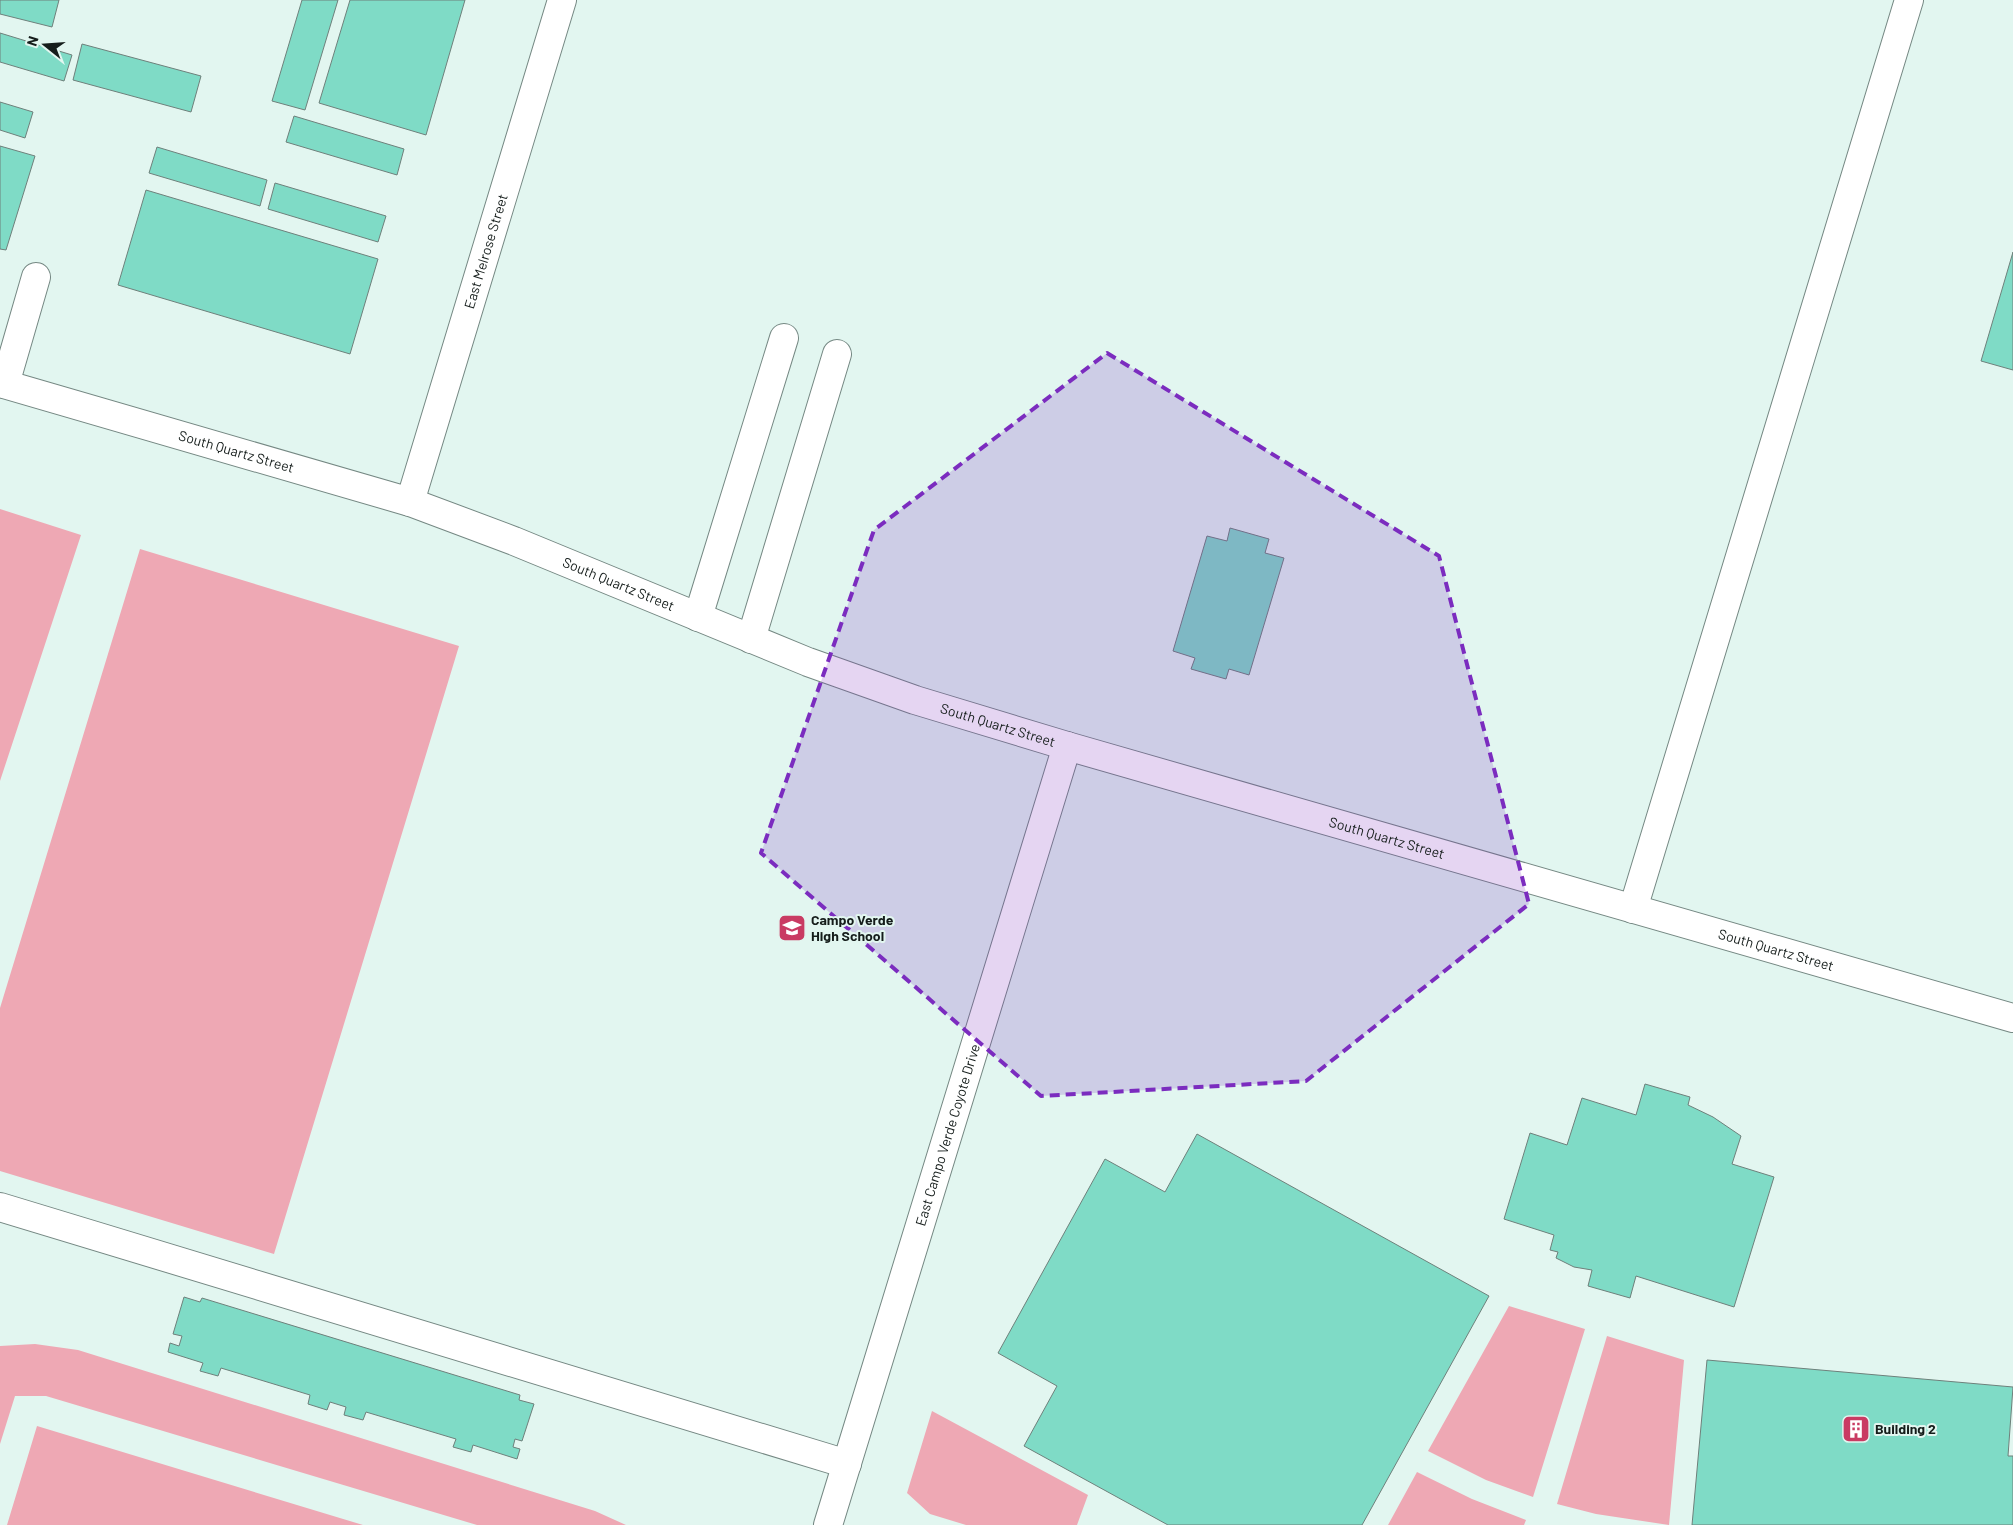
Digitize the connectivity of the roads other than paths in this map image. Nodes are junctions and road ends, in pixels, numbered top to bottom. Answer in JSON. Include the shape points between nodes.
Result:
{"nodes":[{"id":1,"x":562,"y":0,"type":"edge"},
{"id":2,"x":1908,"y":0,"type":"edge"},
{"id":3,"x":36,"y":277,"type":"dead end"},
{"id":4,"x":784,"y":338,"type":"dead end"},
{"id":5,"x":836,"y":354,"type":"dead end"},
{"id":6,"x":2,"y":384,"type":"edge"},
{"id":7,"x":410,"y":502,"type":"junction"},
{"id":8,"x":698,"y":617,"type":"junction"},
{"id":9,"x":750,"y":639,"type":"junction"},
{"id":10,"x":1067,"y":746,"type":"junction"},
{"id":11,"x":1633,"y":909,"type":"junction"},
{"id":12,"x":2013,"y":1018,"type":"edge"},
{"id":13,"x":0,"y":1208,"type":"edge"},
{"id":14,"x":847,"y":1464,"type":"junction"},
{"id":15,"x":828,"y":1525,"type":"edge"}],
"edges":[{"from":1,"to":7,"type":"street","name":"East Melrose Street"},
{"from":2,"to":11,"type":"street"},
{"from":3,"to":6,"type":"street"},
{"from":4,"to":8,"type":"street"},
{"from":5,"to":9,"type":"street"},
{"from":6,"to":7,"type":"street","name":"South Quartz Street"},
{"from":7,"to":8,"type":"street","name":"South Quartz Street"},
{"from":8,"to":9,"type":"street","name":"South Quartz Street"},
{"from":9,"to":10,"type":"street","name":"South Quartz Street","via":[[878,687]]},
{"from":10,"to":11,"type":"street","name":"South Quartz Street"},
{"from":10,"to":14,"type":"street","name":"East Campo Verde Coyote Drive"},
{"from":11,"to":12,"type":"street","name":"South Quartz Street"},
{"from":13,"to":14,"type":"street"},
{"from":14,"to":15,"type":"street","name":"East Campo Verde Coyote Drive"}]}
